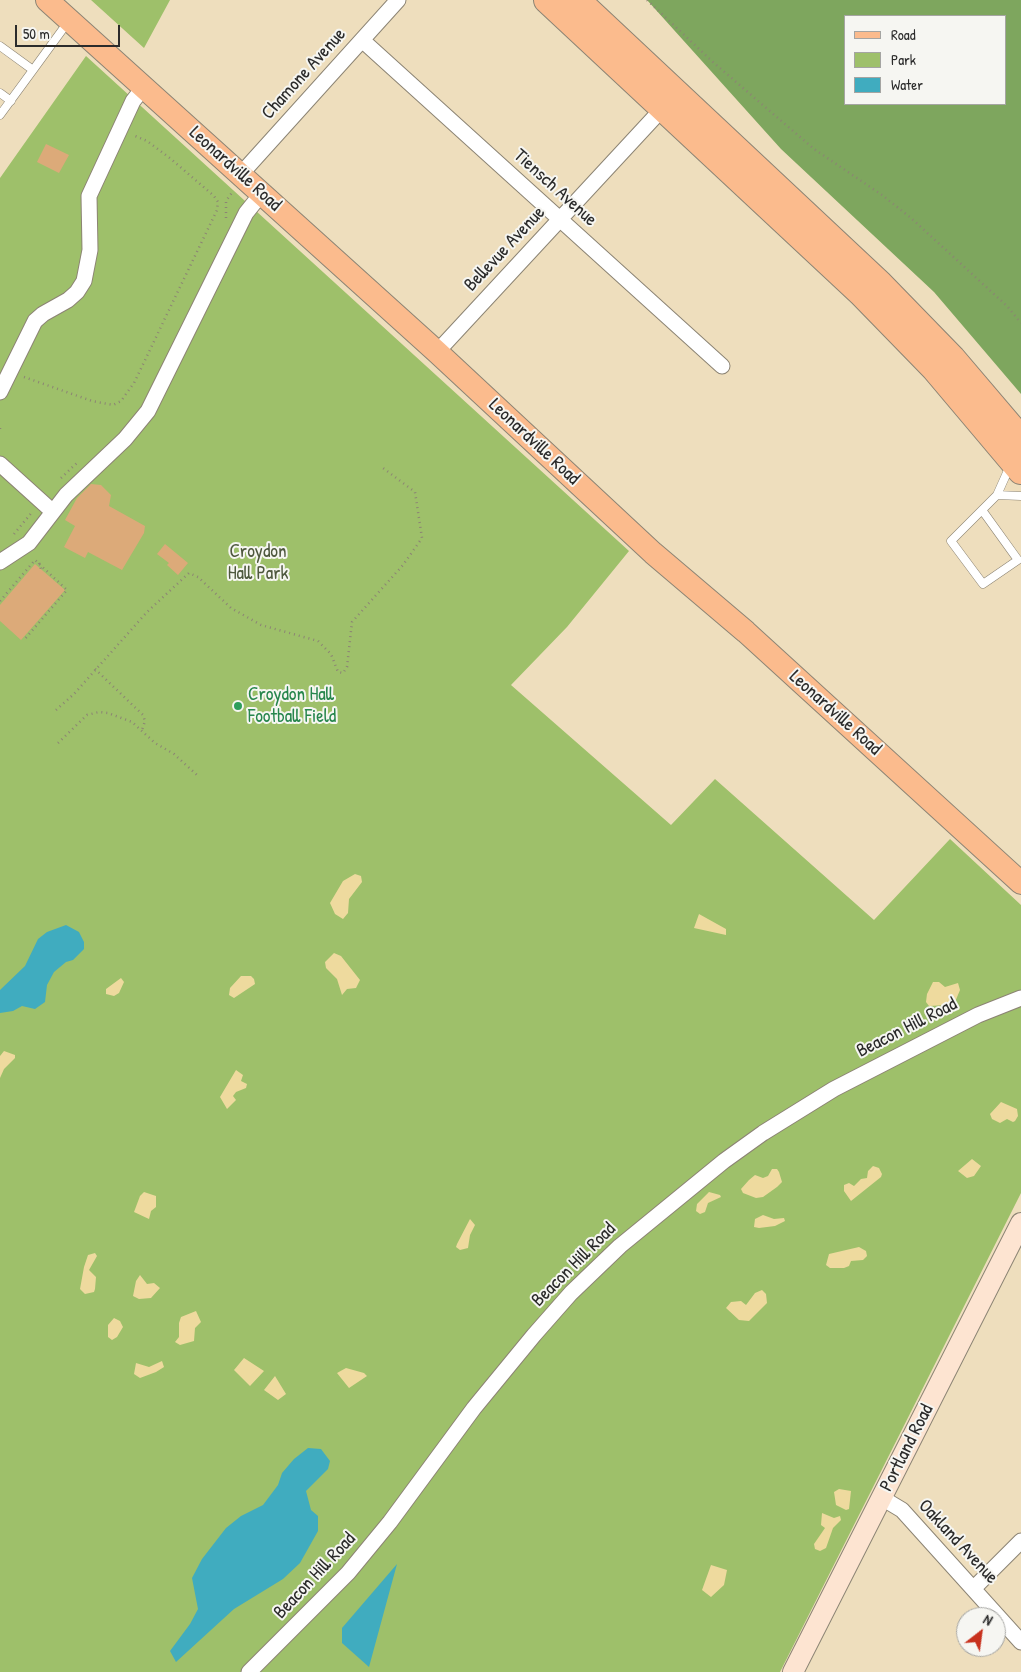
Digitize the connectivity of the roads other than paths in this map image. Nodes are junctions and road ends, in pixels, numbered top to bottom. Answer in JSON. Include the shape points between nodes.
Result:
{"nodes":[{"id":1,"x":47,"y":0,"type":"edge"},
{"id":2,"x":398,"y":0,"type":"edge"},
{"id":3,"x":547,"y":0,"type":"edge"},
{"id":4,"x":577,"y":0,"type":"edge"},
{"id":5,"x":69,"y":20,"type":"junction"},
{"id":6,"x":362,"y":40,"type":"junction"},
{"id":7,"x":0,"y":46,"type":"edge"},
{"id":8,"x":33,"y":70,"type":"junction"},
{"id":9,"x":144,"y":87,"type":"junction"},
{"id":10,"x":0,"y":93,"type":"edge"},
{"id":11,"x":11,"y":100,"type":"junction"},
{"id":12,"x":663,"y":108,"type":"junction"},
{"id":13,"x":0,"y":115,"type":"edge"},
{"id":14,"x":238,"y":181,"type":"junction"},
{"id":15,"x":262,"y":193,"type":"junction"},
{"id":16,"x":560,"y":219,"type":"junction"},
{"id":17,"x":437,"y":352,"type":"junction"},
{"id":18,"x":722,"y":366,"type":"dead end"},
{"id":19,"x":0,"y":392,"type":"edge"},
{"id":20,"x":1018,"y":456,"type":"edge"},
{"id":21,"x":0,"y":464,"type":"edge"},
{"id":22,"x":997,"y":495,"type":"junction"},
{"id":23,"x":1021,"y":496,"type":"edge"},
{"id":24,"x":45,"y":508,"type":"junction"},
{"id":25,"x":982,"y":510,"type":"junction"},
{"id":26,"x":0,"y":562,"type":"edge"},
{"id":27,"x":1021,"y":883,"type":"edge"},
{"id":28,"x":1021,"y":998,"type":"edge"},
{"id":29,"x":1021,"y":1223,"type":"edge"},
{"id":30,"x":882,"y":1498,"type":"junction"},
{"id":31,"x":1021,"y":1540,"type":"edge"},
{"id":32,"x":974,"y":1588,"type":"junction"},
{"id":33,"x":1021,"y":1642,"type":"edge"},
{"id":34,"x":249,"y":1672,"type":"edge"},
{"id":35,"x":793,"y":1672,"type":"edge"}],
"edges":[{"from":1,"to":5,"type":"main road","name":"Leonardville Road"},
{"from":2,"to":6,"type":"street","name":"Chamone Avenue"},
{"from":3,"to":12,"type":"highway"},
{"from":4,"to":20,"type":"highway","via":[[880,284],[952,358]]},
{"from":5,"to":8,"type":"lane"},
{"from":5,"to":9,"type":"main road","name":"Leonardville Road"},
{"from":6,"to":14,"type":"street","name":"Chamone Avenue"},
{"from":6,"to":16,"type":"street","name":"Tiensch Avenue"},
{"from":7,"to":8,"type":"lane"},
{"from":8,"to":11,"type":"lane"},
{"from":9,"to":14,"type":"main road","name":"Leonardville Road"},
{"from":9,"to":19,"type":"street","via":[[133,101],[88,196],[90,250],[84,281],[68,300],[35,321]]},
{"from":10,"to":11,"type":"lane"},
{"from":11,"to":13,"type":"lane"},
{"from":12,"to":16,"type":"street","name":"Bellevue Avenue"},
{"from":12,"to":20,"type":"highway","via":[[886,318]]},
{"from":14,"to":15,"type":"main road","name":"Leonardville Road"},
{"from":15,"to":17,"type":"main road","name":"Leonardville Road"},
{"from":15,"to":24,"type":"street","via":[[246,213],[148,411],[125,440]]},
{"from":16,"to":17,"type":"street","name":"Bellevue Avenue"},
{"from":16,"to":18,"type":"street","name":"Tiensch Avenue"},
{"from":17,"to":27,"type":"main road","name":"Leonardville Road","via":[[653,553],[760,645]]},
{"from":20,"to":22,"type":"lane"},
{"from":21,"to":24,"type":"street"},
{"from":22,"to":23,"type":"lane"},
{"from":22,"to":25,"type":"lane"},
{"from":24,"to":26,"type":"street","via":[[29,543]]},
{"from":25,"to":25,"type":"lane","via":[[951,541],[983,584],[1018,560]]},
{"from":28,"to":34,"type":"street","name":"Beacon Hill Road","via":[[978,1015],[834,1089],[724,1161],[620,1246],[571,1293],[534,1335],[348,1573]]},
{"from":29,"to":30,"type":"street","name":"Portland Road"},
{"from":30,"to":32,"type":"street","name":"Oakland Avenue","via":[[902,1510]]},
{"from":30,"to":35,"type":"street","name":"Portland Road"},
{"from":31,"to":32,"type":"street"},
{"from":32,"to":33,"type":"street","name":"Oakland Avenue"}]}
